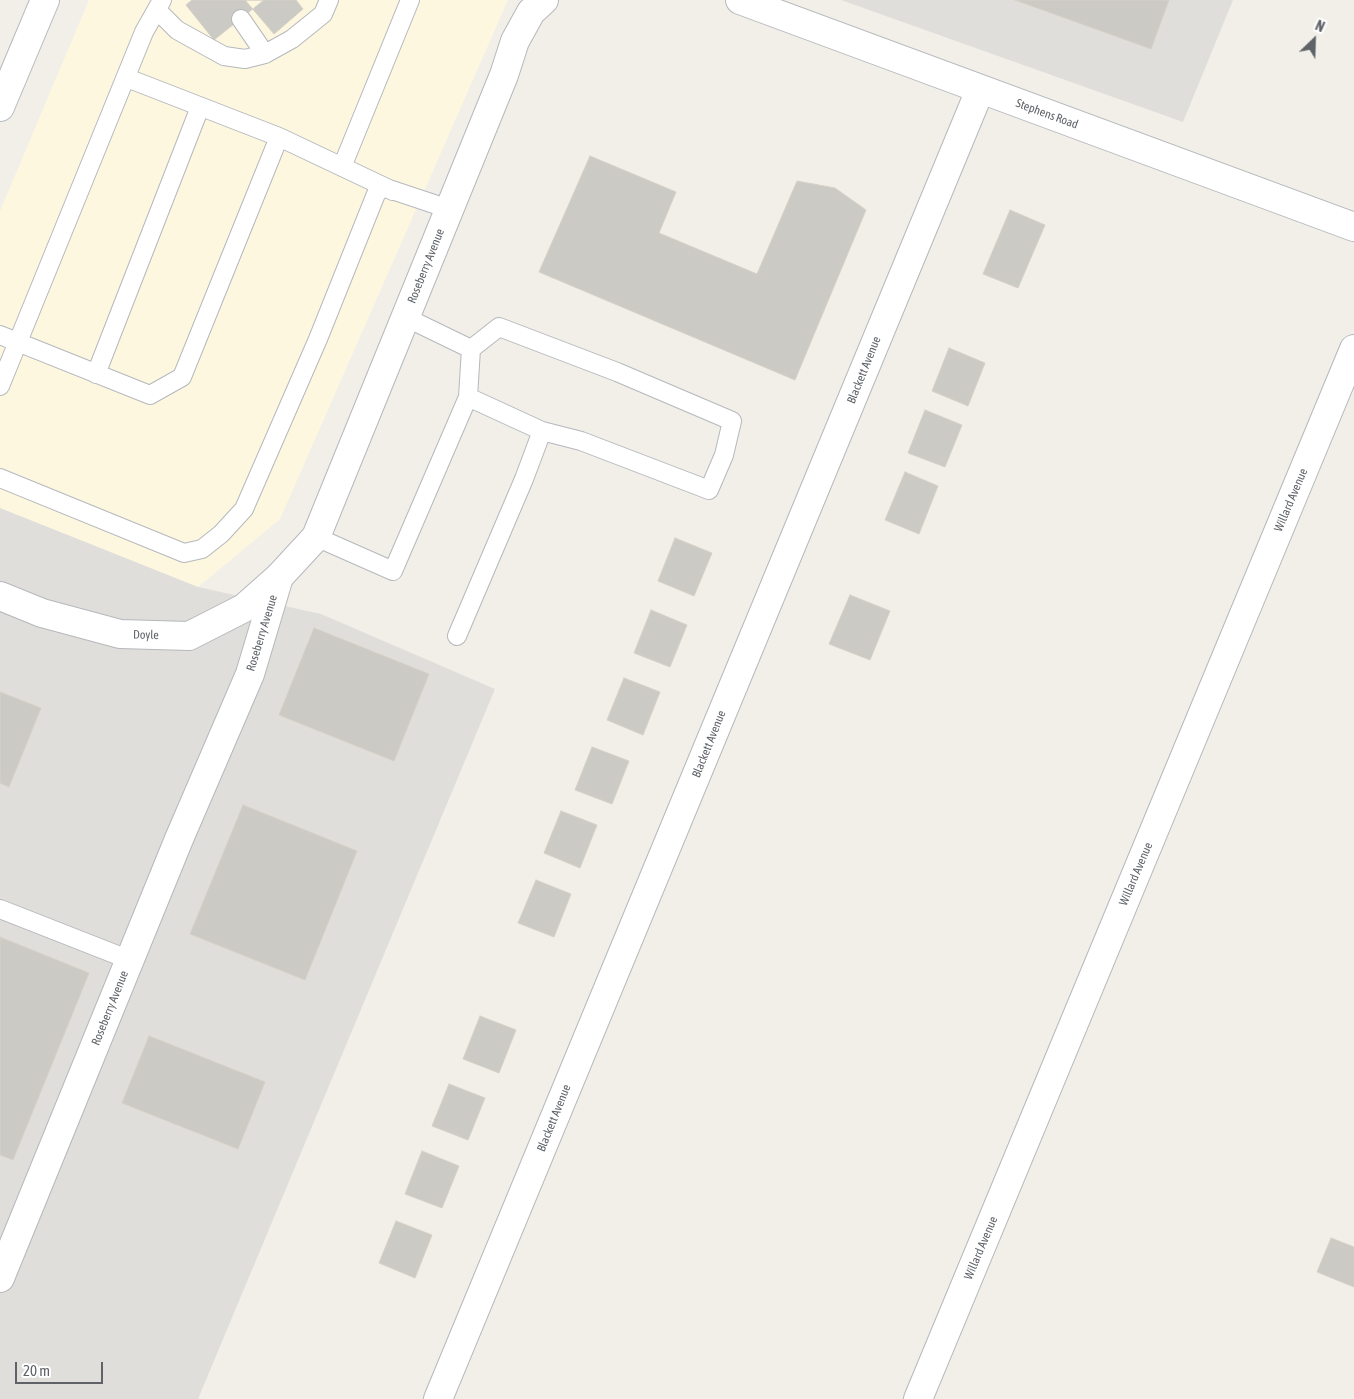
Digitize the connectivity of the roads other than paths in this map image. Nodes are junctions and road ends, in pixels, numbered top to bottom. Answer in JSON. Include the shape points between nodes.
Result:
{"nodes":[{"id":1,"x":45,"y":0,"type":"edge"},
{"id":2,"x":410,"y":0,"type":"edge"},
{"id":3,"x":740,"y":0,"type":"edge"},
{"id":4,"x":326,"y":2,"type":"edge"},
{"id":5,"x":539,"y":2,"type":"edge"},
{"id":6,"x":160,"y":5,"type":"edge"},
{"id":7,"x":241,"y":19,"type":"dead end"},
{"id":8,"x":265,"y":54,"type":"junction"},
{"id":9,"x":127,"y":78,"type":"junction"},
{"id":10,"x":980,"y":90,"type":"junction"},
{"id":11,"x":0,"y":107,"type":"edge"},
{"id":12,"x":200,"y":107,"type":"junction"},
{"id":13,"x":279,"y":137,"type":"junction"},
{"id":14,"x":342,"y":167,"type":"junction"},
{"id":15,"x":393,"y":191,"type":"junction"},
{"id":16,"x":449,"y":209,"type":"junction"},
{"id":17,"x":1354,"y":227,"type":"edge"},
{"id":18,"x":405,"y":316,"type":"junction"},
{"id":19,"x":0,"y":335,"type":"edge"},
{"id":20,"x":18,"y":343,"type":"junction"},
{"id":21,"x":1354,"y":348,"type":"edge"},
{"id":22,"x":471,"y":349,"type":"junction"},
{"id":23,"x":96,"y":374,"type":"junction"},
{"id":24,"x":0,"y":386,"type":"edge"},
{"id":25,"x":468,"y":397,"type":"junction"},
{"id":26,"x":542,"y":431,"type":"junction"},
{"id":27,"x":0,"y":478,"type":"edge"},
{"id":28,"x":316,"y":536,"type":"junction"},
{"id":29,"x":280,"y":577,"type":"junction"},
{"id":30,"x":0,"y":596,"type":"edge"},
{"id":31,"x":457,"y":636,"type":"dead end"},
{"id":32,"x":0,"y":909,"type":"edge"},
{"id":33,"x":130,"y":960,"type":"junction"},
{"id":34,"x":0,"y":1278,"type":"edge"},
{"id":35,"x":438,"y":1399,"type":"edge"},
{"id":36,"x":918,"y":1399,"type":"edge"}],
"edges":[{"from":1,"to":11,"type":"street"},
{"from":2,"to":14,"type":"lane"},
{"from":3,"to":10,"type":"street","name":"Stephens Road"},
{"from":4,"to":8,"type":"lane","via":[[323,14],[292,39]]},
{"from":5,"to":16,"type":"street","name":"Roseberry Avenue","via":[[515,41]]},
{"from":6,"to":8,"type":"lane","via":[[177,30],[224,56],[245,59]]},
{"from":6,"to":9,"type":"lane","via":[[144,32]]},
{"from":7,"to":8,"type":"lane"},
{"from":9,"to":12,"type":"lane"},
{"from":9,"to":20,"type":"lane"},
{"from":10,"to":17,"type":"street","name":"Stephens Road"},
{"from":10,"to":35,"type":"street","name":"Blackett Avenue"},
{"from":12,"to":13,"type":"lane"},
{"from":12,"to":23,"type":"lane"},
{"from":13,"to":14,"type":"lane"},
{"from":13,"to":23,"type":"lane","via":[[182,377],[150,395]]},
{"from":14,"to":15,"type":"lane"},
{"from":15,"to":16,"type":"lane"},
{"from":15,"to":27,"type":"lane","via":[[383,188],[376,194],[318,340],[244,509],[202,549],[184,553]]},
{"from":16,"to":18,"type":"street","name":"Roseberry Avenue"},
{"from":18,"to":22,"type":"lane"},
{"from":18,"to":28,"type":"street","name":"Roseberry Avenue"},
{"from":19,"to":20,"type":"lane"},
{"from":20,"to":23,"type":"lane"},
{"from":20,"to":24,"type":"lane"},
{"from":21,"to":36,"type":"street","name":"Willard Avenue"},
{"from":22,"to":25,"type":"lane"},
{"from":22,"to":26,"type":"lane","via":[[498,326],[732,421],[724,455],[709,490],[581,441]]},
{"from":25,"to":26,"type":"lane"},
{"from":25,"to":28,"type":"lane","via":[[394,571]]},
{"from":26,"to":31,"type":"lane"},
{"from":28,"to":29,"type":"street","name":"Roseberry Avenue"},
{"from":29,"to":30,"type":"street","name":"Doyle","via":[[244,608],[189,636],[120,634],[42,613]]},
{"from":29,"to":33,"type":"street","name":"Roseberry Avenue","via":[[250,674]]},
{"from":32,"to":33,"type":"lane"},
{"from":33,"to":34,"type":"street","name":"Roseberry Avenue"}]}
